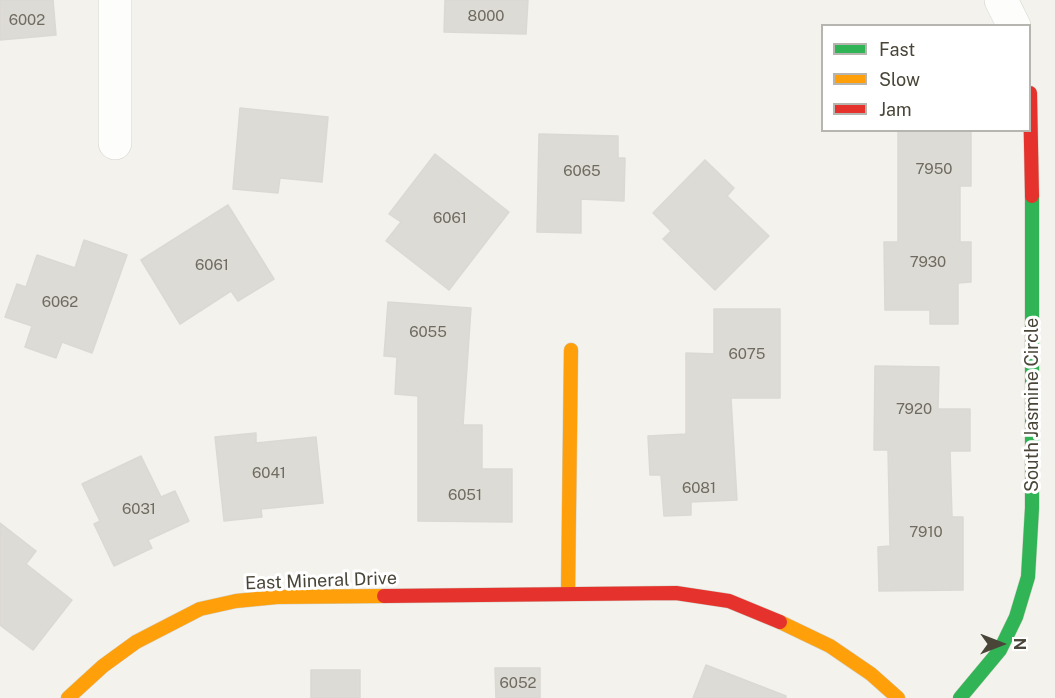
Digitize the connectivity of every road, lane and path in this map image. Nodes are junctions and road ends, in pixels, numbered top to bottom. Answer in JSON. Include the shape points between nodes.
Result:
{"nodes":[{"id":1,"x":116,"y":0,"type":"edge"},
{"id":2,"x":1001,"y":0,"type":"edge"},
{"id":3,"x":1013,"y":24,"type":"edge"},
{"id":4,"x":1031,"y":113,"type":"edge"},
{"id":5,"x":116,"y":143,"type":"dead end"},
{"id":6,"x":572,"y":350,"type":"dead end"},
{"id":7,"x":568,"y":593,"type":"junction"},
{"id":8,"x":68,"y":698,"type":"edge"},
{"id":9,"x":898,"y":698,"type":"edge"},
{"id":10,"x":960,"y":698,"type":"edge"}],
"edges":[{"from":1,"to":5,"type":"street"},
{"from":2,"to":3,"type":"street"},
{"from":4,"to":10,"type":"street","name":"South Jasmine Circle","via":[[1032,508],[1028,577],[1016,617],[1000,650]]},
{"from":6,"to":7,"type":"street"},
{"from":7,"to":8,"type":"street","name":"East Mineral Drive","via":[[277,597],[236,601],[200,609],[136,642]]},
{"from":7,"to":9,"type":"street","name":"East Mineral Drive","via":[[676,593],[729,601],[830,646]]}]}
